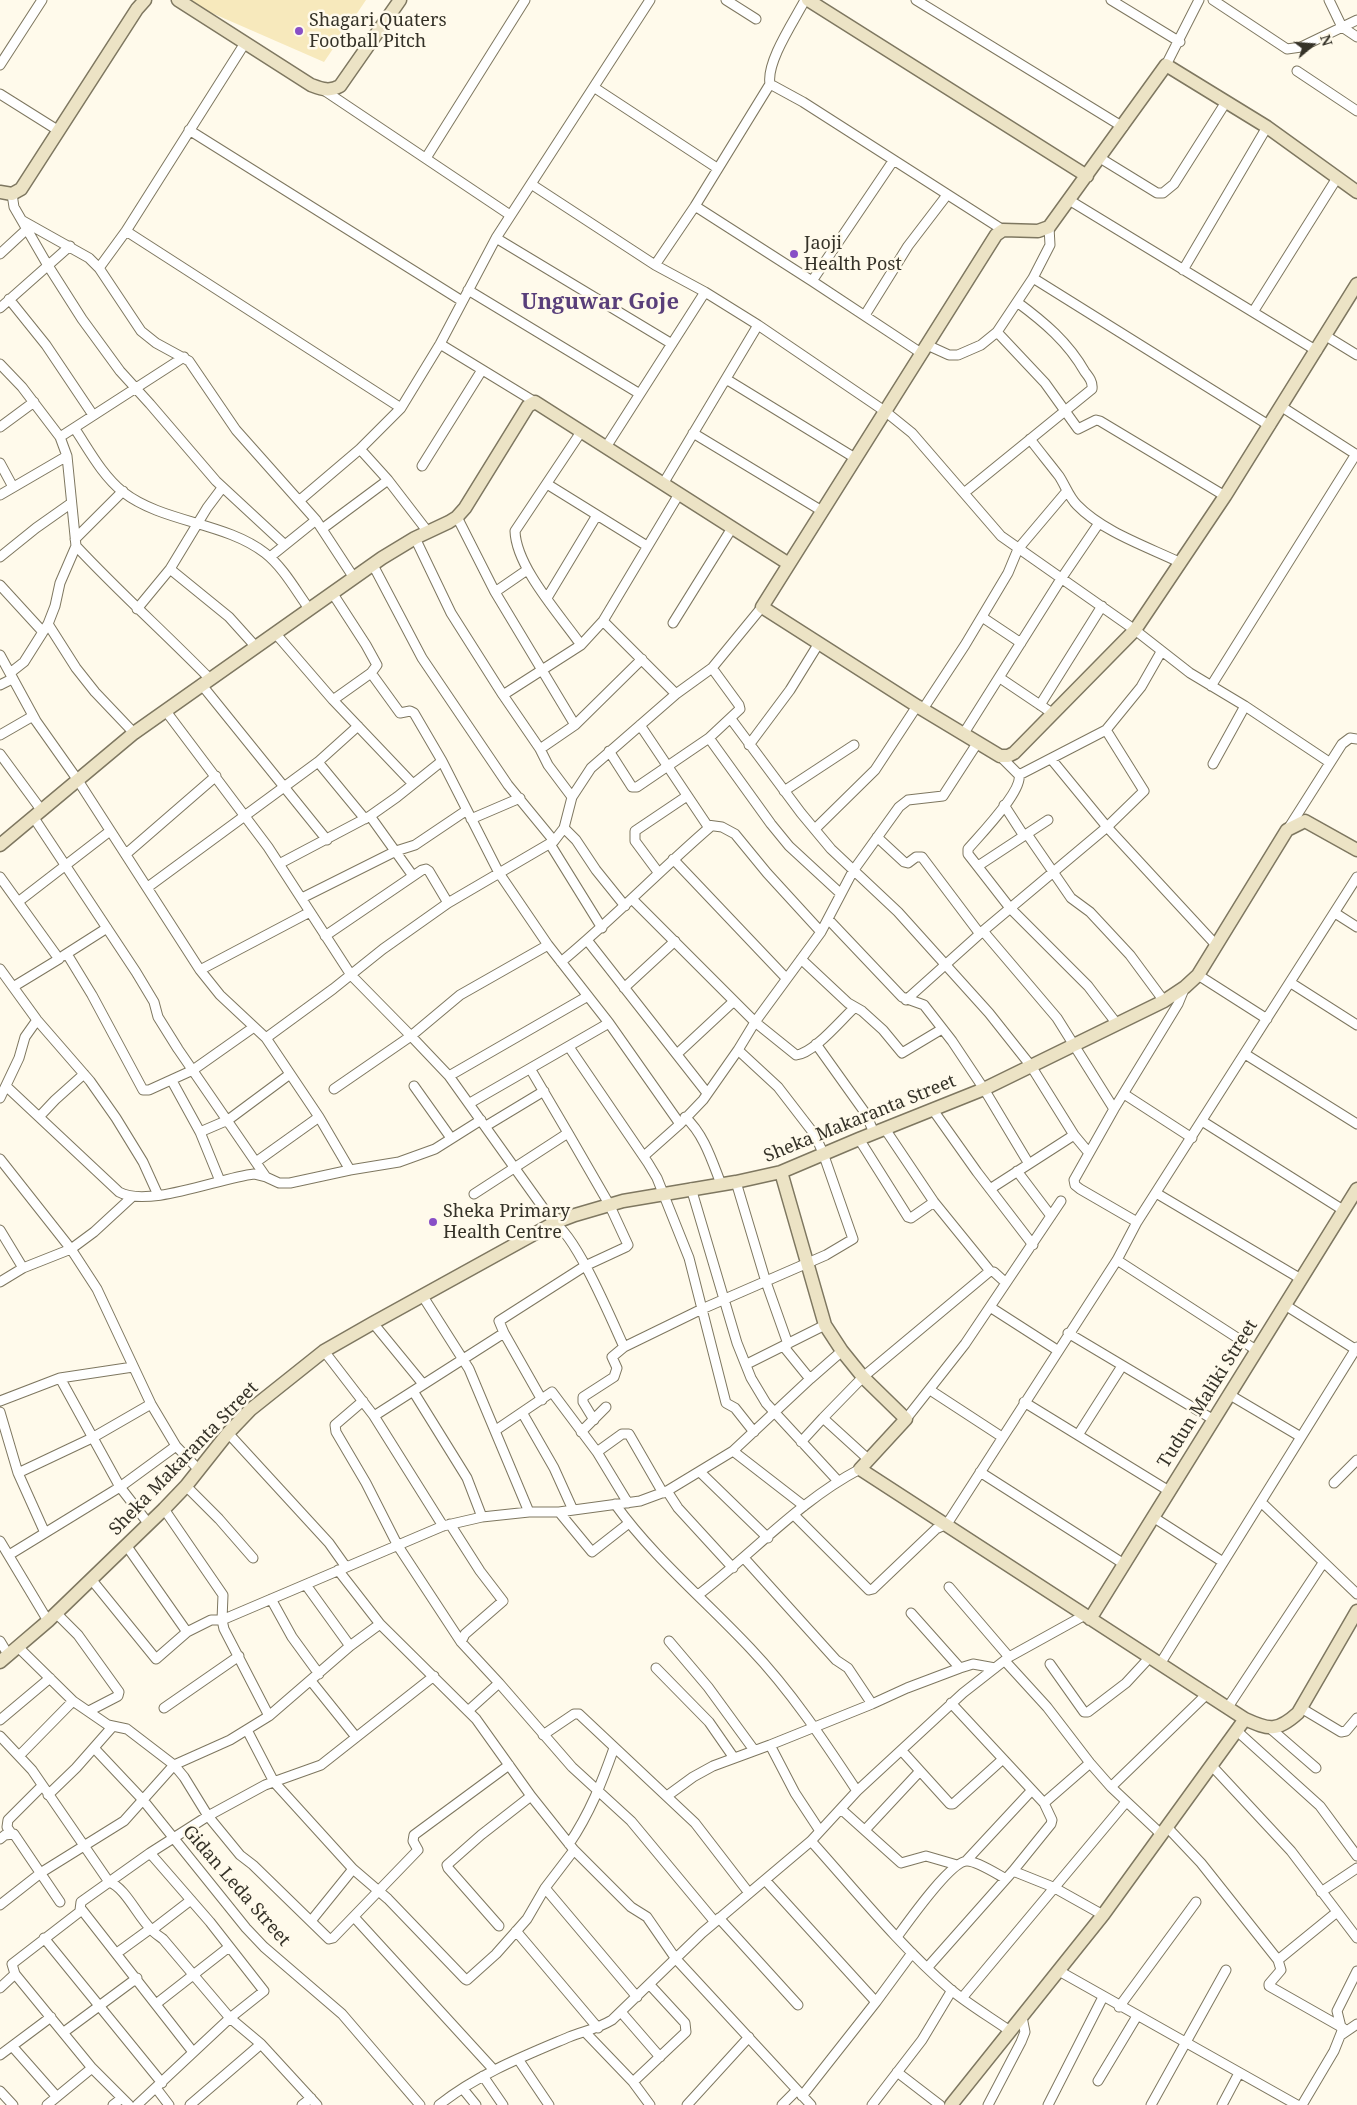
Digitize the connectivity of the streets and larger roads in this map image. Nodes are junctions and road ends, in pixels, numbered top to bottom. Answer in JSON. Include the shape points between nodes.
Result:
{"nodes":[{"id":1,"x":42,"y":0,"type":"edge"},
{"id":2,"x":145,"y":0,"type":"edge"},
{"id":3,"x":178,"y":0,"type":"edge"},
{"id":4,"x":400,"y":0,"type":"edge"},
{"id":5,"x":525,"y":0,"type":"edge"},
{"id":6,"x":650,"y":0,"type":"edge"},
{"id":7,"x":726,"y":0,"type":"edge"},
{"id":8,"x":806,"y":0,"type":"edge"},
{"id":9,"x":916,"y":0,"type":"edge"},
{"id":10,"x":1112,"y":0,"type":"edge"},
{"id":11,"x":1199,"y":0,"type":"edge"},
{"id":12,"x":1213,"y":0,"type":"edge"},
{"id":13,"x":1329,"y":0,"type":"edge"},
{"id":14,"x":756,"y":19,"type":"dead end"},
{"id":15,"x":1357,"y":20,"type":"edge"},
{"id":16,"x":1342,"y":27,"type":"junction"},
{"id":17,"x":1357,"y":37,"type":"edge"},
{"id":18,"x":1180,"y":42,"type":"junction"},
{"id":19,"x":245,"y":43,"type":"junction"},
{"id":20,"x":0,"y":65,"type":"edge"},
{"id":21,"x":1166,"y":65,"type":"junction"},
{"id":22,"x":1297,"y":71,"type":"dead end"},
{"id":23,"x":770,"y":84,"type":"junction"},
{"id":24,"x":595,"y":88,"type":"junction"},
{"id":25,"x":325,"y":91,"type":"junction"},
{"id":26,"x":0,"y":94,"type":"edge"},
{"id":27,"x":1226,"y":102,"type":"junction"},
{"id":28,"x":1357,"y":111,"type":"edge"},
{"id":29,"x":1123,"y":127,"type":"junction"},
{"id":30,"x":1267,"y":127,"type":"junction"},
{"id":31,"x":189,"y":130,"type":"junction"},
{"id":32,"x":59,"y":131,"type":"junction"},
{"id":33,"x":426,"y":158,"type":"junction"},
{"id":34,"x":1100,"y":158,"type":"junction"},
{"id":35,"x":892,"y":161,"type":"junction"},
{"id":36,"x":718,"y":168,"type":"junction"},
{"id":37,"x":1087,"y":176,"type":"junction"},
{"id":38,"x":1337,"y":178,"type":"junction"},
{"id":39,"x":531,"y":184,"type":"junction"},
{"id":40,"x":1357,"y":192,"type":"edge"},
{"id":41,"x":6,"y":193,"type":"edge"},
{"id":42,"x":947,"y":195,"type":"junction"},
{"id":43,"x":1069,"y":200,"type":"junction"},
{"id":44,"x":694,"y":206,"type":"junction"},
{"id":45,"x":510,"y":215,"type":"junction"},
{"id":46,"x":22,"y":221,"type":"junction"},
{"id":47,"x":1050,"y":227,"type":"junction"},
{"id":48,"x":27,"y":229,"type":"junction"},
{"id":49,"x":1003,"y":230,"type":"junction"},
{"id":50,"x":126,"y":231,"type":"junction"},
{"id":51,"x":496,"y":238,"type":"junction"},
{"id":52,"x":70,"y":246,"type":"junction"},
{"id":53,"x":0,"y":254,"type":"edge"},
{"id":54,"x":47,"y":264,"type":"junction"},
{"id":55,"x":655,"y":265,"type":"junction"},
{"id":56,"x":99,"y":268,"type":"junction"},
{"id":57,"x":1183,"y":270,"type":"junction"},
{"id":58,"x":1033,"y":278,"type":"junction"},
{"id":59,"x":812,"y":281,"type":"junction"},
{"id":60,"x":1357,"y":284,"type":"edge"},
{"id":61,"x":468,"y":290,"type":"junction"},
{"id":62,"x":705,"y":292,"type":"junction"},
{"id":63,"x":9,"y":299,"type":"junction"},
{"id":64,"x":462,"y":301,"type":"junction"},
{"id":65,"x":1017,"y":302,"type":"junction"},
{"id":66,"x":0,"y":308,"type":"edge"},
{"id":67,"x":1253,"y":312,"type":"junction"},
{"id":68,"x":865,"y":315,"type":"junction"},
{"id":69,"x":758,"y":325,"type":"junction"},
{"id":70,"x":997,"y":332,"type":"junction"},
{"id":71,"x":1326,"y":336,"type":"junction"},
{"id":72,"x":440,"y":344,"type":"junction"},
{"id":73,"x":672,"y":344,"type":"junction"},
{"id":74,"x":924,"y":349,"type":"junction"},
{"id":75,"x":1317,"y":351,"type":"junction"},
{"id":76,"x":1357,"y":355,"type":"edge"},
{"id":77,"x":184,"y":357,"type":"junction"},
{"id":78,"x":0,"y":365,"type":"edge"},
{"id":79,"x":482,"y":370,"type":"junction"},
{"id":80,"x":726,"y":379,"type":"junction"},
{"id":81,"x":135,"y":388,"type":"junction"},
{"id":82,"x":640,"y":394,"type":"junction"},
{"id":83,"x":34,"y":402,"type":"junction"},
{"id":84,"x":535,"y":402,"type":"junction"},
{"id":85,"x":1282,"y":407,"type":"junction"},
{"id":86,"x":401,"y":408,"type":"junction"},
{"id":87,"x":1066,"y":410,"type":"junction"},
{"id":88,"x":886,"y":412,"type":"junction"},
{"id":89,"x":93,"y":415,"type":"junction"},
{"id":90,"x":1270,"y":426,"type":"junction"},
{"id":91,"x":0,"y":427,"type":"edge"},
{"id":92,"x":75,"y":428,"type":"junction"},
{"id":93,"x":581,"y":432,"type":"junction"},
{"id":94,"x":694,"y":433,"type":"junction"},
{"id":95,"x":60,"y":437,"type":"junction"},
{"id":96,"x":1030,"y":439,"type":"junction"},
{"id":97,"x":606,"y":447,"type":"junction"},
{"id":98,"x":360,"y":450,"type":"junction"},
{"id":99,"x":1356,"y":455,"type":"edge"},
{"id":100,"x":67,"y":456,"type":"junction"},
{"id":101,"x":855,"y":458,"type":"junction"},
{"id":102,"x":0,"y":463,"type":"edge"},
{"id":103,"x":422,"y":466,"type":"dead end"},
{"id":104,"x":388,"y":480,"type":"junction"},
{"id":105,"x":547,"y":484,"type":"junction"},
{"id":106,"x":663,"y":484,"type":"junction"},
{"id":107,"x":13,"y":487,"type":"junction"},
{"id":108,"x":222,"y":488,"type":"junction"},
{"id":109,"x":123,"y":491,"type":"junction"},
{"id":110,"x":1067,"y":491,"type":"junction"},
{"id":111,"x":964,"y":493,"type":"junction"},
{"id":112,"x":679,"y":494,"type":"junction"},
{"id":113,"x":0,"y":495,"type":"edge"},
{"id":114,"x":1225,"y":496,"type":"junction"},
{"id":115,"x":300,"y":500,"type":"junction"},
{"id":116,"x":70,"y":504,"type":"junction"},
{"id":117,"x":822,"y":511,"type":"junction"},
{"id":118,"x":597,"y":515,"type":"junction"},
{"id":119,"x":457,"y":517,"type":"junction"},
{"id":120,"x":316,"y":520,"type":"junction"},
{"id":121,"x":198,"y":523,"type":"junction"},
{"id":122,"x":1099,"y":523,"type":"junction"},
{"id":123,"x":732,"y":528,"type":"junction"},
{"id":124,"x":322,"y":529,"type":"junction"},
{"id":125,"x":428,"y":532,"type":"junction"},
{"id":126,"x":415,"y":538,"type":"junction"},
{"id":127,"x":75,"y":542,"type":"junction"},
{"id":128,"x":284,"y":544,"type":"junction"},
{"id":129,"x":647,"y":546,"type":"junction"},
{"id":130,"x":1018,"y":549,"type":"junction"},
{"id":131,"x":0,"y":557,"type":"edge"},
{"id":132,"x":270,"y":557,"type":"junction"},
{"id":133,"x":1181,"y":563,"type":"junction"},
{"id":134,"x":789,"y":564,"type":"junction"},
{"id":135,"x":373,"y":565,"type":"junction"},
{"id":136,"x":170,"y":569,"type":"junction"},
{"id":137,"x":527,"y":570,"type":"junction"},
{"id":138,"x":354,"y":578,"type":"junction"},
{"id":139,"x":1061,"y":579,"type":"junction"},
{"id":140,"x":0,"y":585,"type":"edge"},
{"id":141,"x":495,"y":592,"type":"junction"},
{"id":142,"x":333,"y":594,"type":"junction"},
{"id":143,"x":547,"y":598,"type":"junction"},
{"id":144,"x":1102,"y":606,"type":"junction"},
{"id":145,"x":762,"y":607,"type":"junction"},
{"id":146,"x":137,"y":609,"type":"junction"},
{"id":147,"x":310,"y":610,"type":"junction"},
{"id":148,"x":982,"y":617,"type":"junction"},
{"id":149,"x":603,"y":621,"type":"junction"},
{"id":150,"x":673,"y":623,"type":"dead end"},
{"id":151,"x":46,"y":628,"type":"junction"},
{"id":152,"x":1135,"y":630,"type":"junction"},
{"id":153,"x":276,"y":634,"type":"junction"},
{"id":154,"x":819,"y":643,"type":"junction"},
{"id":155,"x":1021,"y":643,"type":"junction"},
{"id":156,"x":580,"y":645,"type":"junction"},
{"id":157,"x":256,"y":647,"type":"junction"},
{"id":158,"x":1161,"y":652,"type":"junction"},
{"id":159,"x":0,"y":655,"type":"edge"},
{"id":160,"x":642,"y":659,"type":"junction"},
{"id":161,"x":712,"y":668,"type":"junction"},
{"id":162,"x":541,"y":671,"type":"junction"},
{"id":163,"x":371,"y":673,"type":"junction"},
{"id":164,"x":11,"y":676,"type":"junction"},
{"id":165,"x":1000,"y":678,"type":"junction"},
{"id":166,"x":205,"y":681,"type":"junction"},
{"id":167,"x":0,"y":686,"type":"edge"},
{"id":168,"x":1211,"y":686,"type":"junction"},
{"id":169,"x":676,"y":694,"type":"junction"},
{"id":170,"x":503,"y":695,"type":"junction"},
{"id":171,"x":334,"y":700,"type":"junction"},
{"id":172,"x":1040,"y":705,"type":"junction"},
{"id":173,"x":1245,"y":706,"type":"junction"},
{"id":174,"x":920,"y":707,"type":"junction"},
{"id":175,"x":165,"y":710,"type":"junction"},
{"id":176,"x":1052,"y":713,"type":"junction"},
{"id":177,"x":33,"y":716,"type":"junction"},
{"id":178,"x":730,"y":719,"type":"junction"},
{"id":179,"x":575,"y":725,"type":"junction"},
{"id":180,"x":640,"y":725,"type":"junction"},
{"id":181,"x":358,"y":726,"type":"junction"},
{"id":182,"x":1106,"y":730,"type":"junction"},
{"id":183,"x":134,"y":732,"type":"junction"},
{"id":184,"x":964,"y":734,"type":"junction"},
{"id":185,"x":0,"y":735,"type":"edge"},
{"id":186,"x":709,"y":738,"type":"junction"},
{"id":187,"x":1357,"y":739,"type":"edge"},
{"id":188,"x":978,"y":742,"type":"junction"},
{"id":189,"x":749,"y":744,"type":"junction"},
{"id":190,"x":854,"y":745,"type":"dead end"},
{"id":191,"x":540,"y":749,"type":"junction"},
{"id":192,"x":609,"y":751,"type":"junction"},
{"id":193,"x":0,"y":754,"type":"edge"},
{"id":194,"x":1000,"y":756,"type":"junction"},
{"id":195,"x":1052,"y":760,"type":"junction"},
{"id":196,"x":442,"y":761,"type":"junction"},
{"id":197,"x":318,"y":762,"type":"junction"},
{"id":198,"x":1329,"y":762,"type":"junction"},
{"id":199,"x":1213,"y":764,"type":"dead end"},
{"id":200,"x":667,"y":767,"type":"junction"},
{"id":201,"x":1018,"y":775,"type":"junction"},
{"id":202,"x":216,"y":776,"type":"junction"},
{"id":203,"x":77,"y":779,"type":"junction"},
{"id":204,"x":414,"y":784,"type":"junction"},
{"id":205,"x":285,"y":786,"type":"junction"},
{"id":206,"x":784,"y":791,"type":"junction"},
{"id":207,"x":687,"y":796,"type":"junction"},
{"id":208,"x":572,"y":797,"type":"junction"},
{"id":209,"x":520,"y":798,"type":"junction"},
{"id":210,"x":1004,"y":805,"type":"junction"},
{"id":211,"x":38,"y":814,"type":"junction"},
{"id":212,"x":245,"y":815,"type":"junction"},
{"id":213,"x":469,"y":815,"type":"junction"},
{"id":214,"x":367,"y":818,"type":"junction"},
{"id":215,"x":1048,"y":820,"type":"dead end"},
{"id":216,"x":710,"y":827,"type":"junction"},
{"id":217,"x":1107,"y":827,"type":"junction"},
{"id":218,"x":564,"y":828,"type":"junction"},
{"id":219,"x":814,"y":829,"type":"junction"},
{"id":220,"x":1288,"y":830,"type":"junction"},
{"id":221,"x":110,"y":831,"type":"junction"},
{"id":222,"x":1026,"y":835,"type":"junction"},
{"id":223,"x":877,"y":837,"type":"junction"},
{"id":224,"x":327,"y":840,"type":"junction"},
{"id":225,"x":552,"y":842,"type":"junction"},
{"id":226,"x":0,"y":844,"type":"edge"},
{"id":227,"x":1357,"y":850,"type":"edge"},
{"id":228,"x":396,"y":851,"type":"junction"},
{"id":229,"x":126,"y":854,"type":"junction"},
{"id":230,"x":673,"y":859,"type":"junction"},
{"id":231,"x":279,"y":864,"type":"junction"},
{"id":232,"x":65,"y":865,"type":"junction"},
{"id":233,"x":978,"y":866,"type":"junction"},
{"id":234,"x":853,"y":870,"type":"junction"},
{"id":235,"x":658,"y":872,"type":"junction"},
{"id":236,"x":1053,"y":872,"type":"junction"},
{"id":237,"x":499,"y":873,"type":"junction"},
{"id":238,"x":0,"y":876,"type":"edge"},
{"id":239,"x":413,"y":876,"type":"junction"},
{"id":240,"x":1357,"y":877,"type":"edge"},
{"id":241,"x":148,"y":887,"type":"junction"},
{"id":242,"x":841,"y":894,"type":"junction"},
{"id":243,"x":302,"y":898,"type":"junction"},
{"id":244,"x":18,"y":902,"type":"junction"},
{"id":245,"x":628,"y":902,"type":"junction"},
{"id":246,"x":448,"y":903,"type":"junction"},
{"id":247,"x":1010,"y":908,"type":"junction"},
{"id":248,"x":310,"y":912,"type":"junction"},
{"id":249,"x":1335,"y":913,"type":"junction"},
{"id":250,"x":828,"y":919,"type":"junction"},
{"id":251,"x":1357,"y":927,"type":"edge"},
{"id":252,"x":107,"y":928,"type":"junction"},
{"id":253,"x":602,"y":928,"type":"junction"},
{"id":254,"x":821,"y":932,"type":"junction"},
{"id":255,"x":981,"y":932,"type":"junction"},
{"id":256,"x":325,"y":936,"type":"junction"},
{"id":257,"x":588,"y":940,"type":"junction"},
{"id":258,"x":675,"y":941,"type":"junction"},
{"id":259,"x":548,"y":944,"type":"junction"},
{"id":260,"x":1216,"y":945,"type":"junction"},
{"id":261,"x":67,"y":954,"type":"junction"},
{"id":262,"x":59,"y":959,"type":"junction"},
{"id":263,"x":801,"y":959,"type":"junction"},
{"id":264,"x":561,"y":962,"type":"junction"},
{"id":265,"x":946,"y":964,"type":"junction"},
{"id":266,"x":0,"y":969,"type":"edge"},
{"id":267,"x":200,"y":970,"type":"junction"},
{"id":268,"x":351,"y":975,"type":"junction"},
{"id":269,"x":1198,"y":975,"type":"junction"},
{"id":270,"x":786,"y":978,"type":"junction"},
{"id":271,"x":1291,"y":983,"type":"junction"},
{"id":272,"x":1185,"y":987,"type":"junction"},
{"id":273,"x":13,"y":988,"type":"junction"},
{"id":274,"x":624,"y":988,"type":"junction"},
{"id":275,"x":588,"y":996,"type":"junction"},
{"id":276,"x":906,"y":1000,"type":"junction"},
{"id":277,"x":1164,"y":1001,"type":"junction"},
{"id":278,"x":734,"y":1002,"type":"junction"},
{"id":279,"x":854,"y":1008,"type":"junction"},
{"id":280,"x":1267,"y":1019,"type":"junction"},
{"id":281,"x":37,"y":1020,"type":"junction"},
{"id":282,"x":755,"y":1022,"type":"junction"},
{"id":283,"x":609,"y":1023,"type":"junction"},
{"id":284,"x":1117,"y":1024,"type":"junction"},
{"id":285,"x":1357,"y":1025,"type":"edge"},
{"id":286,"x":254,"y":1027,"type":"junction"},
{"id":287,"x":942,"y":1029,"type":"junction"},
{"id":288,"x":411,"y":1036,"type":"junction"},
{"id":289,"x":266,"y":1038,"type":"junction"},
{"id":290,"x":816,"y":1044,"type":"junction"},
{"id":291,"x":1074,"y":1044,"type":"junction"},
{"id":292,"x":568,"y":1047,"type":"junction"},
{"id":293,"x":738,"y":1050,"type":"junction"},
{"id":294,"x":677,"y":1054,"type":"junction"},
{"id":295,"x":1245,"y":1054,"type":"junction"},
{"id":296,"x":1031,"y":1066,"type":"junction"},
{"id":297,"x":193,"y":1070,"type":"junction"},
{"id":298,"x":531,"y":1070,"type":"junction"},
{"id":299,"x":84,"y":1074,"type":"junction"},
{"id":300,"x":290,"y":1074,"type":"junction"},
{"id":301,"x":449,"y":1076,"type":"junction"},
{"id":302,"x":172,"y":1081,"type":"junction"},
{"id":303,"x":414,"y":1086,"type":"dead end"},
{"id":304,"x":7,"y":1087,"type":"junction"},
{"id":305,"x":334,"y":1089,"type":"dead end"},
{"id":306,"x":984,"y":1089,"type":"junction"},
{"id":307,"x":544,"y":1091,"type":"junction"},
{"id":308,"x":707,"y":1093,"type":"junction"},
{"id":309,"x":1124,"y":1094,"type":"junction"},
{"id":310,"x":0,"y":1098,"type":"edge"},
{"id":311,"x":470,"y":1103,"type":"junction"},
{"id":312,"x":1114,"y":1109,"type":"junction"},
{"id":313,"x":933,"y":1110,"type":"junction"},
{"id":314,"x":39,"y":1117,"type":"junction"},
{"id":315,"x":319,"y":1117,"type":"junction"},
{"id":316,"x":228,"y":1120,"type":"junction"},
{"id":317,"x":682,"y":1121,"type":"junction"},
{"id":318,"x":1202,"y":1121,"type":"junction"},
{"id":319,"x":484,"y":1123,"type":"junction"},
{"id":320,"x":1357,"y":1124,"type":"edge"},
{"id":321,"x":879,"y":1131,"type":"junction"},
{"id":322,"x":200,"y":1132,"type":"junction"},
{"id":323,"x":568,"y":1132,"type":"junction"},
{"id":324,"x":1074,"y":1135,"type":"junction"},
{"id":325,"x":451,"y":1138,"type":"junction"},
{"id":326,"x":1192,"y":1138,"type":"junction"},
{"id":327,"x":858,"y":1139,"type":"junction"},
{"id":328,"x":823,"y":1153,"type":"junction"},
{"id":329,"x":1089,"y":1153,"type":"junction"},
{"id":330,"x":644,"y":1156,"type":"junction"},
{"id":331,"x":0,"y":1159,"type":"edge"},
{"id":332,"x":256,"y":1162,"type":"junction"},
{"id":333,"x":1029,"y":1164,"type":"junction"},
{"id":334,"x":515,"y":1167,"type":"junction"},
{"id":335,"x":350,"y":1170,"type":"junction"},
{"id":336,"x":1017,"y":1171,"type":"junction"},
{"id":337,"x":781,"y":1172,"type":"junction"},
{"id":338,"x":266,"y":1177,"type":"junction"},
{"id":339,"x":220,"y":1181,"type":"junction"},
{"id":340,"x":736,"y":1182,"type":"junction"},
{"id":341,"x":721,"y":1184,"type":"junction"},
{"id":342,"x":691,"y":1188,"type":"junction"},
{"id":343,"x":990,"y":1189,"type":"junction"},
{"id":344,"x":1357,"y":1189,"type":"edge"},
{"id":345,"x":662,"y":1193,"type":"junction"},
{"id":346,"x":1156,"y":1193,"type":"junction"},
{"id":347,"x":474,"y":1194,"type":"dead end"},
{"id":348,"x":158,"y":1195,"type":"junction"},
{"id":349,"x":132,"y":1197,"type":"junction"},
{"id":350,"x":1061,"y":1201,"type":"dead end"},
{"id":351,"x":934,"y":1202,"type":"junction"},
{"id":352,"x":609,"y":1204,"type":"junction"},
{"id":353,"x":1344,"y":1210,"type":"junction"},
{"id":354,"x":1051,"y":1216,"type":"junction"},
{"id":355,"x":1137,"y":1222,"type":"junction"},
{"id":356,"x":554,"y":1223,"type":"junction"},
{"id":357,"x":0,"y":1230,"type":"edge"},
{"id":358,"x":1033,"y":1245,"type":"junction"},
{"id":359,"x":71,"y":1248,"type":"junction"},
{"id":360,"x":1116,"y":1260,"type":"junction"},
{"id":361,"x":808,"y":1263,"type":"junction"},
{"id":362,"x":585,"y":1266,"type":"junction"},
{"id":363,"x":23,"y":1268,"type":"junction"},
{"id":364,"x":990,"y":1271,"type":"junction"},
{"id":365,"x":1301,"y":1279,"type":"junction"},
{"id":366,"x":0,"y":1282,"type":"edge"},
{"id":367,"x":766,"y":1282,"type":"junction"},
{"id":368,"x":1006,"y":1283,"type":"junction"},
{"id":369,"x":422,"y":1296,"type":"junction"},
{"id":370,"x":724,"y":1300,"type":"junction"},
{"id":371,"x":1285,"y":1305,"type":"junction"},
{"id":372,"x":990,"y":1307,"type":"junction"},
{"id":373,"x":702,"y":1309,"type":"junction"},
{"id":374,"x":373,"y":1323,"type":"junction"},
{"id":375,"x":825,"y":1325,"type":"junction"},
{"id":376,"x":504,"y":1333,"type":"junction"},
{"id":377,"x":1068,"y":1333,"type":"junction"},
{"id":378,"x":786,"y":1345,"type":"junction"},
{"id":379,"x":624,"y":1347,"type":"junction"},
{"id":380,"x":1356,"y":1348,"type":"edge"},
{"id":381,"x":1058,"y":1350,"type":"junction"},
{"id":382,"x":1256,"y":1350,"type":"junction"},
{"id":383,"x":324,"y":1351,"type":"junction"},
{"id":384,"x":842,"y":1352,"type":"junction"},
{"id":385,"x":462,"y":1359,"type":"junction"},
{"id":386,"x":747,"y":1364,"type":"junction"},
{"id":387,"x":1122,"y":1366,"type":"junction"},
{"id":388,"x":132,"y":1367,"type":"junction"},
{"id":389,"x":863,"y":1377,"type":"junction"},
{"id":390,"x":60,"y":1378,"type":"junction"},
{"id":391,"x":810,"y":1379,"type":"junction"},
{"id":392,"x":423,"y":1384,"type":"junction"},
{"id":393,"x":930,"y":1390,"type":"junction"},
{"id":394,"x":413,"y":1391,"type":"junction"},
{"id":395,"x":1230,"y":1395,"type":"junction"},
{"id":396,"x":542,"y":1400,"type":"junction"},
{"id":397,"x":0,"y":1401,"type":"edge"},
{"id":398,"x":363,"y":1401,"type":"junction"},
{"id":399,"x":1024,"y":1402,"type":"junction"},
{"id":400,"x":151,"y":1404,"type":"junction"},
{"id":401,"x":606,"y":1407,"type":"dead end"},
{"id":402,"x":0,"y":1412,"type":"edge"},
{"id":403,"x":776,"y":1412,"type":"junction"},
{"id":404,"x":523,"y":1414,"type":"junction"},
{"id":405,"x":374,"y":1416,"type":"junction"},
{"id":406,"x":823,"y":1418,"type":"junction"},
{"id":407,"x":906,"y":1419,"type":"junction"},
{"id":408,"x":594,"y":1420,"type":"junction"},
{"id":409,"x":1214,"y":1420,"type":"junction"},
{"id":410,"x":496,"y":1430,"type":"junction"},
{"id":411,"x":581,"y":1432,"type":"junction"},
{"id":412,"x":754,"y":1432,"type":"junction"},
{"id":413,"x":228,"y":1433,"type":"junction"},
{"id":414,"x":1078,"y":1435,"type":"junction"},
{"id":415,"x":1002,"y":1437,"type":"junction"},
{"id":416,"x":1301,"y":1437,"type":"junction"},
{"id":417,"x":92,"y":1438,"type":"junction"},
{"id":418,"x":801,"y":1442,"type":"junction"},
{"id":419,"x":4,"y":1444,"type":"edge"},
{"id":420,"x":176,"y":1446,"type":"junction"},
{"id":421,"x":597,"y":1452,"type":"junction"},
{"id":422,"x":733,"y":1452,"type":"junction"},
{"id":423,"x":868,"y":1459,"type":"junction"},
{"id":424,"x":1357,"y":1460,"type":"edge"},
{"id":425,"x":860,"y":1469,"type":"junction"},
{"id":426,"x":199,"y":1470,"type":"junction"},
{"id":427,"x":700,"y":1472,"type":"junction"},
{"id":428,"x":980,"y":1472,"type":"junction"},
{"id":429,"x":18,"y":1473,"type":"junction"},
{"id":430,"x":838,"y":1481,"type":"junction"},
{"id":431,"x":1334,"y":1484,"type":"dead end"},
{"id":432,"x":186,"y":1486,"type":"junction"},
{"id":433,"x":120,"y":1487,"type":"junction"},
{"id":434,"x":1169,"y":1491,"type":"junction"},
{"id":435,"x":665,"y":1492,"type":"junction"},
{"id":436,"x":1261,"y":1502,"type":"junction"},
{"id":437,"x":628,"y":1503,"type":"junction"},
{"id":438,"x":615,"y":1504,"type":"junction"},
{"id":439,"x":804,"y":1506,"type":"junction"},
{"id":440,"x":164,"y":1509,"type":"junction"},
{"id":441,"x":573,"y":1510,"type":"junction"},
{"id":442,"x":529,"y":1512,"type":"junction"},
{"id":443,"x":559,"y":1512,"type":"junction"},
{"id":444,"x":794,"y":1515,"type":"junction"},
{"id":445,"x":482,"y":1517,"type":"junction"},
{"id":446,"x":1153,"y":1517,"type":"junction"},
{"id":447,"x":628,"y":1523,"type":"junction"},
{"id":448,"x":148,"y":1524,"type":"junction"},
{"id":449,"x":947,"y":1524,"type":"junction"},
{"id":450,"x":446,"y":1525,"type":"junction"},
{"id":451,"x":45,"y":1533,"type":"junction"},
{"id":452,"x":768,"y":1538,"type":"junction"},
{"id":453,"x":0,"y":1541,"type":"edge"},
{"id":454,"x":126,"y":1545,"type":"junction"},
{"id":455,"x":398,"y":1546,"type":"junction"},
{"id":456,"x":9,"y":1555,"type":"junction"},
{"id":457,"x":252,"y":1558,"type":"dead end"},
{"id":458,"x":744,"y":1558,"type":"junction"},
{"id":459,"x":1223,"y":1562,"type":"junction"},
{"id":460,"x":1323,"y":1562,"type":"junction"},
{"id":461,"x":1124,"y":1564,"type":"junction"},
{"id":462,"x":733,"y":1568,"type":"junction"},
{"id":463,"x":342,"y":1569,"type":"junction"},
{"id":464,"x":90,"y":1579,"type":"junction"},
{"id":465,"x":306,"y":1585,"type":"junction"},
{"id":466,"x":950,"y":1587,"type":"dead end"},
{"id":467,"x":1357,"y":1594,"type":"edge"},
{"id":468,"x":698,"y":1595,"type":"junction"},
{"id":469,"x":271,"y":1599,"type":"junction"},
{"id":470,"x":1357,"y":1612,"type":"edge"},
{"id":471,"x":911,"y":1613,"type":"dead end"},
{"id":472,"x":52,"y":1617,"type":"junction"},
{"id":473,"x":1087,"y":1617,"type":"junction"},
{"id":474,"x":222,"y":1620,"type":"junction"},
{"id":475,"x":380,"y":1624,"type":"junction"},
{"id":476,"x":187,"y":1632,"type":"junction"},
{"id":477,"x":0,"y":1641,"type":"edge"},
{"id":478,"x":669,"y":1641,"type":"dead end"},
{"id":479,"x":461,"y":1642,"type":"junction"},
{"id":480,"x":350,"y":1646,"type":"junction"},
{"id":481,"x":9,"y":1655,"type":"edge"},
{"id":482,"x":239,"y":1656,"type":"junction"},
{"id":483,"x":1007,"y":1659,"type":"junction"},
{"id":484,"x":1155,"y":1661,"type":"junction"},
{"id":485,"x":1050,"y":1664,"type":"dead end"},
{"id":486,"x":656,"y":1668,"type":"dead end"},
{"id":487,"x":960,"y":1668,"type":"junction"},
{"id":488,"x":996,"y":1668,"type":"junction"},
{"id":489,"x":319,"y":1674,"type":"junction"},
{"id":490,"x":434,"y":1676,"type":"junction"},
{"id":491,"x":50,"y":1678,"type":"junction"},
{"id":492,"x":311,"y":1680,"type":"junction"},
{"id":493,"x":499,"y":1683,"type":"junction"},
{"id":494,"x":1208,"y":1693,"type":"junction"},
{"id":495,"x":73,"y":1701,"type":"junction"},
{"id":496,"x":952,"y":1703,"type":"junction"},
{"id":497,"x":872,"y":1704,"type":"junction"},
{"id":498,"x":1228,"y":1706,"type":"junction"},
{"id":499,"x":164,"y":1708,"type":"dead end"},
{"id":500,"x":1301,"y":1708,"type":"junction"},
{"id":501,"x":469,"y":1710,"type":"junction"},
{"id":502,"x":89,"y":1711,"type":"junction"},
{"id":503,"x":269,"y":1716,"type":"junction"},
{"id":504,"x":1357,"y":1718,"type":"edge"},
{"id":505,"x":1245,"y":1719,"type":"junction"},
{"id":506,"x":0,"y":1720,"type":"edge"},
{"id":507,"x":113,"y":1726,"type":"junction"},
{"id":508,"x":814,"y":1726,"type":"junction"},
{"id":509,"x":1272,"y":1729,"type":"junction"},
{"id":510,"x":247,"y":1730,"type":"junction"},
{"id":511,"x":1237,"y":1731,"type":"junction"},
{"id":512,"x":543,"y":1735,"type":"junction"},
{"id":513,"x":0,"y":1736,"type":"edge"},
{"id":514,"x":356,"y":1737,"type":"junction"},
{"id":515,"x":770,"y":1746,"type":"junction"},
{"id":516,"x":94,"y":1748,"type":"junction"},
{"id":517,"x":614,"y":1748,"type":"junction"},
{"id":518,"x":754,"y":1750,"type":"junction"},
{"id":519,"x":902,"y":1751,"type":"junction"},
{"id":520,"x":19,"y":1756,"type":"junction"},
{"id":521,"x":734,"y":1758,"type":"junction"},
{"id":522,"x":1003,"y":1759,"type":"junction"},
{"id":523,"x":1090,"y":1764,"type":"junction"},
{"id":524,"x":174,"y":1765,"type":"junction"},
{"id":525,"x":509,"y":1765,"type":"junction"},
{"id":526,"x":1212,"y":1766,"type":"junction"},
{"id":527,"x":1316,"y":1768,"type":"dead end"},
{"id":528,"x":920,"y":1771,"type":"junction"},
{"id":529,"x":274,"y":1782,"type":"junction"},
{"id":530,"x":42,"y":1786,"type":"junction"},
{"id":531,"x":1111,"y":1787,"type":"junction"},
{"id":532,"x":1032,"y":1790,"type":"junction"},
{"id":533,"x":599,"y":1791,"type":"junction"},
{"id":534,"x":856,"y":1791,"type":"junction"},
{"id":535,"x":48,"y":1795,"type":"junction"},
{"id":536,"x":531,"y":1796,"type":"junction"},
{"id":537,"x":667,"y":1796,"type":"junction"},
{"id":538,"x":143,"y":1800,"type":"junction"},
{"id":539,"x":1126,"y":1802,"type":"junction"},
{"id":540,"x":1044,"y":1803,"type":"junction"},
{"id":541,"x":842,"y":1810,"type":"junction"},
{"id":542,"x":208,"y":1816,"type":"junction"},
{"id":543,"x":864,"y":1830,"type":"junction"},
{"id":544,"x":820,"y":1831,"type":"junction"},
{"id":545,"x":1164,"y":1831,"type":"junction"},
{"id":546,"x":11,"y":1833,"type":"junction"},
{"id":547,"x":0,"y":1839,"type":"edge"},
{"id":548,"x":172,"y":1839,"type":"junction"},
{"id":549,"x":811,"y":1841,"type":"junction"},
{"id":550,"x":82,"y":1846,"type":"junction"},
{"id":551,"x":572,"y":1847,"type":"junction"},
{"id":552,"x":150,"y":1853,"type":"junction"},
{"id":553,"x":1357,"y":1856,"type":"edge"},
{"id":554,"x":966,"y":1861,"type":"junction"},
{"id":555,"x":957,"y":1865,"type":"junction"},
{"id":556,"x":1357,"y":1868,"type":"edge"},
{"id":557,"x":353,"y":1869,"type":"junction"},
{"id":558,"x":1013,"y":1871,"type":"junction"},
{"id":559,"x":42,"y":1872,"type":"junction"},
{"id":560,"x":1006,"y":1879,"type":"junction"},
{"id":561,"x":766,"y":1880,"type":"junction"},
{"id":562,"x":109,"y":1882,"type":"junction"},
{"id":563,"x":545,"y":1888,"type":"junction"},
{"id":564,"x":1053,"y":1888,"type":"junction"},
{"id":565,"x":378,"y":1891,"type":"junction"},
{"id":566,"x":1321,"y":1892,"type":"junction"},
{"id":567,"x":749,"y":1893,"type":"junction"},
{"id":568,"x":191,"y":1900,"type":"junction"},
{"id":569,"x":60,"y":1902,"type":"dead end"},
{"id":570,"x":1196,"y":1902,"type":"dead end"},
{"id":571,"x":0,"y":1905,"type":"edge"},
{"id":572,"x":80,"y":1910,"type":"junction"},
{"id":573,"x":1337,"y":1912,"type":"junction"},
{"id":574,"x":1103,"y":1915,"type":"junction"},
{"id":575,"x":354,"y":1917,"type":"junction"},
{"id":576,"x":718,"y":1920,"type":"junction"},
{"id":577,"x":311,"y":1921,"type":"junction"},
{"id":578,"x":499,"y":1926,"type":"dead end"},
{"id":579,"x":151,"y":1929,"type":"junction"},
{"id":580,"x":516,"y":1931,"type":"junction"},
{"id":581,"x":897,"y":1937,"type":"junction"},
{"id":582,"x":44,"y":1938,"type":"junction"},
{"id":583,"x":1357,"y":1938,"type":"edge"},
{"id":584,"x":229,"y":1947,"type":"junction"},
{"id":585,"x":117,"y":1953,"type":"junction"},
{"id":586,"x":912,"y":1953,"type":"junction"},
{"id":587,"x":676,"y":1959,"type":"junction"},
{"id":588,"x":1278,"y":1960,"type":"junction"},
{"id":589,"x":927,"y":1968,"type":"junction"},
{"id":590,"x":1226,"y":1970,"type":"dead end"},
{"id":591,"x":1059,"y":1971,"type":"junction"},
{"id":592,"x":1357,"y":1971,"type":"edge"},
{"id":593,"x":15,"y":1974,"type":"junction"},
{"id":594,"x":192,"y":1975,"type":"junction"},
{"id":595,"x":137,"y":1978,"type":"junction"},
{"id":596,"x":650,"y":1985,"type":"junction"},
{"id":597,"x":0,"y":1988,"type":"edge"},
{"id":598,"x":952,"y":1990,"type":"junction"},
{"id":599,"x":637,"y":1997,"type":"junction"},
{"id":600,"x":1103,"y":1997,"type":"junction"},
{"id":601,"x":962,"y":1998,"type":"junction"},
{"id":602,"x":876,"y":2002,"type":"junction"},
{"id":603,"x":156,"y":2004,"type":"junction"},
{"id":604,"x":798,"y":2005,"type":"dead end"},
{"id":605,"x":99,"y":2006,"type":"junction"},
{"id":606,"x":1119,"y":2006,"type":"junction"},
{"id":607,"x":621,"y":2012,"type":"junction"},
{"id":608,"x":1136,"y":2016,"type":"junction"},
{"id":609,"x":51,"y":2017,"type":"junction"},
{"id":610,"x":1022,"y":2017,"type":"junction"},
{"id":611,"x":230,"y":2018,"type":"junction"},
{"id":612,"x":1357,"y":2024,"type":"edge"},
{"id":613,"x":598,"y":2028,"type":"junction"},
{"id":614,"x":1010,"y":2031,"type":"junction"},
{"id":615,"x":1342,"y":2031,"type":"junction"},
{"id":616,"x":64,"y":2032,"type":"junction"},
{"id":617,"x":585,"y":2032,"type":"junction"},
{"id":618,"x":749,"y":2037,"type":"junction"},
{"id":619,"x":261,"y":2044,"type":"junction"},
{"id":620,"x":1186,"y":2044,"type":"junction"},
{"id":621,"x":12,"y":2046,"type":"junction"},
{"id":622,"x":193,"y":2052,"type":"junction"},
{"id":623,"x":0,"y":2055,"type":"edge"},
{"id":624,"x":660,"y":2057,"type":"junction"},
{"id":625,"x":518,"y":2059,"type":"junction"},
{"id":626,"x":92,"y":2068,"type":"junction"},
{"id":627,"x":493,"y":2070,"type":"junction"},
{"id":628,"x":897,"y":2072,"type":"junction"},
{"id":629,"x":1239,"y":2073,"type":"junction"},
{"id":630,"x":483,"y":2076,"type":"junction"},
{"id":631,"x":1098,"y":2081,"type":"dead end"},
{"id":632,"x":634,"y":2082,"type":"junction"},
{"id":633,"x":159,"y":2086,"type":"junction"},
{"id":634,"x":463,"y":2088,"type":"junction"},
{"id":635,"x":0,"y":2091,"type":"edge"},
{"id":636,"x":799,"y":2093,"type":"junction"},
{"id":637,"x":57,"y":2097,"type":"junction"},
{"id":638,"x":122,"y":2098,"type":"junction"},
{"id":639,"x":311,"y":2098,"type":"junction"},
{"id":640,"x":13,"y":2105,"type":"edge"},
{"id":641,"x":47,"y":2105,"type":"edge"},
{"id":642,"x":113,"y":2105,"type":"edge"},
{"id":643,"x":129,"y":2105,"type":"edge"},
{"id":644,"x":138,"y":2105,"type":"edge"},
{"id":645,"x":169,"y":2105,"type":"edge"},
{"id":646,"x":190,"y":2105,"type":"edge"},
{"id":647,"x":302,"y":2105,"type":"edge"},
{"id":648,"x":317,"y":2105,"type":"edge"},
{"id":649,"x":420,"y":2105,"type":"edge"},
{"id":650,"x":439,"y":2105,"type":"edge"},
{"id":651,"x":476,"y":2105,"type":"edge"},
{"id":652,"x":503,"y":2105,"type":"edge"},
{"id":653,"x":550,"y":2105,"type":"edge"},
{"id":654,"x":650,"y":2105,"type":"edge"},
{"id":655,"x":687,"y":2105,"type":"edge"},
{"id":656,"x":782,"y":2105,"type":"edge"},
{"id":657,"x":810,"y":2105,"type":"edge"},
{"id":658,"x":872,"y":2105,"type":"edge"},
{"id":659,"x":940,"y":2105,"type":"edge"},
{"id":660,"x":951,"y":2105,"type":"edge"},
{"id":661,"x":988,"y":2105,"type":"edge"},
{"id":662,"x":1048,"y":2105,"type":"edge"},
{"id":663,"x":1151,"y":2105,"type":"edge"},
{"id":664,"x":1222,"y":2105,"type":"edge"},
{"id":665,"x":1297,"y":2105,"type":"edge"},
{"id":666,"x":1302,"y":2105,"type":"edge"}],
"edges":[{"from":1,"to":20,"type":"street"},
{"from":2,"to":32,"type":"street"},
{"from":3,"to":19,"type":"street"},
{"from":4,"to":25,"type":"street","via":[[340,86]]},
{"from":5,"to":33,"type":"street"},
{"from":6,"to":24,"type":"street"},
{"from":7,"to":14,"type":"street"},
{"from":8,"to":23,"type":"street","via":[[773,62],[768,74]]},
{"from":8,"to":37,"type":"street"},
{"from":9,"to":29,"type":"street"},
{"from":10,"to":18,"type":"street"},
{"from":11,"to":18,"type":"street"},
{"from":12,"to":16,"type":"street","via":[[1287,49],[1301,47]]},
{"from":13,"to":16,"type":"street"},
{"from":15,"to":16,"type":"street"},
{"from":16,"to":17,"type":"street"},
{"from":18,"to":21,"type":"street"},
{"from":19,"to":25,"type":"street"},
{"from":19,"to":31,"type":"street"},
{"from":21,"to":27,"type":"street"},
{"from":21,"to":29,"type":"street"},
{"from":22,"to":28,"type":"street"},
{"from":23,"to":35,"type":"street"},
{"from":23,"to":36,"type":"street"},
{"from":24,"to":36,"type":"street"},
{"from":24,"to":39,"type":"street"},
{"from":25,"to":33,"type":"street"},
{"from":26,"to":32,"type":"street"},
{"from":27,"to":30,"type":"street"},
{"from":27,"to":34,"type":"street","via":[[1174,184],[1163,193]]},
{"from":29,"to":34,"type":"street"},
{"from":30,"to":38,"type":"street"},
{"from":30,"to":57,"type":"street"},
{"from":31,"to":50,"type":"street"},
{"from":31,"to":64,"type":"street"},
{"from":32,"to":41,"type":"street","via":[[21,188]]},
{"from":33,"to":45,"type":"street"},
{"from":34,"to":37,"type":"street"},
{"from":35,"to":42,"type":"street"},
{"from":35,"to":59,"type":"street"},
{"from":36,"to":44,"type":"street"},
{"from":37,"to":43,"type":"street"},
{"from":38,"to":40,"type":"street"},
{"from":38,"to":67,"type":"street"},
{"from":39,"to":45,"type":"street"},
{"from":39,"to":55,"type":"street"},
{"from":41,"to":46,"type":"street"},
{"from":42,"to":49,"type":"street"},
{"from":42,"to":68,"type":"street","via":[[908,246]]},
{"from":43,"to":47,"type":"street"},
{"from":43,"to":57,"type":"street"},
{"from":44,"to":55,"type":"street"},
{"from":44,"to":59,"type":"street"},
{"from":45,"to":51,"type":"street"},
{"from":46,"to":48,"type":"street"},
{"from":46,"to":52,"type":"street"},
{"from":47,"to":49,"type":"street","via":[[1038,231]]},
{"from":47,"to":58,"type":"street","via":[[1050,245]]},
{"from":48,"to":53,"type":"street"},
{"from":48,"to":54,"type":"street"},
{"from":49,"to":74,"type":"street","via":[[996,235]]},
{"from":50,"to":56,"type":"street"},
{"from":50,"to":86,"type":"street"},
{"from":51,"to":61,"type":"street"},
{"from":51,"to":73,"type":"street"},
{"from":52,"to":54,"type":"street"},
{"from":52,"to":56,"type":"street"},
{"from":54,"to":63,"type":"street"},
{"from":54,"to":81,"type":"street","via":[[82,319]]},
{"from":55,"to":62,"type":"street"},
{"from":56,"to":77,"type":"street","via":[[142,331],[156,343]]},
{"from":57,"to":67,"type":"street"},
{"from":58,"to":65,"type":"street"},
{"from":58,"to":90,"type":"street"},
{"from":59,"to":68,"type":"street"},
{"from":60,"to":71,"type":"street"},
{"from":61,"to":64,"type":"street"},
{"from":61,"to":82,"type":"street"},
{"from":62,"to":69,"type":"street"},
{"from":62,"to":73,"type":"street"},
{"from":63,"to":66,"type":"street"},
{"from":63,"to":89,"type":"street","via":[[46,345]]},
{"from":64,"to":72,"type":"street"},
{"from":65,"to":70,"type":"street"},
{"from":65,"to":87,"type":"street","via":[[1063,341],[1091,381],[1090,392]]},
{"from":67,"to":75,"type":"street"},
{"from":68,"to":74,"type":"street"},
{"from":69,"to":80,"type":"street"},
{"from":69,"to":88,"type":"street"},
{"from":70,"to":74,"type":"street","via":[[981,345],[958,355]]},
{"from":70,"to":87,"type":"street"},
{"from":71,"to":75,"type":"street"},
{"from":71,"to":76,"type":"street"},
{"from":72,"to":79,"type":"street"},
{"from":72,"to":86,"type":"street"},
{"from":73,"to":82,"type":"street"},
{"from":74,"to":88,"type":"street"},
{"from":75,"to":85,"type":"street"},
{"from":77,"to":81,"type":"street"},
{"from":77,"to":115,"type":"street","via":[[236,430]]},
{"from":78,"to":83,"type":"street"},
{"from":79,"to":84,"type":"street"},
{"from":79,"to":103,"type":"street"},
{"from":80,"to":94,"type":"street"},
{"from":80,"to":101,"type":"street"},
{"from":81,"to":89,"type":"street"},
{"from":81,"to":108,"type":"street"},
{"from":82,"to":97,"type":"street"},
{"from":83,"to":91,"type":"street"},
{"from":83,"to":95,"type":"street"},
{"from":84,"to":93,"type":"street"},
{"from":84,"to":119,"type":"street","via":[[528,406]]},
{"from":85,"to":90,"type":"street"},
{"from":85,"to":99,"type":"street"},
{"from":86,"to":98,"type":"street"},
{"from":87,"to":96,"type":"street"},
{"from":87,"to":114,"type":"street","via":[[1078,429],[1100,421]]},
{"from":88,"to":101,"type":"street"},
{"from":88,"to":111,"type":"street","via":[[912,433]]},
{"from":89,"to":92,"type":"street"},
{"from":90,"to":114,"type":"street"},
{"from":92,"to":95,"type":"street"},
{"from":92,"to":109,"type":"street","via":[[105,473]]},
{"from":93,"to":97,"type":"street"},
{"from":93,"to":105,"type":"street"},
{"from":94,"to":106,"type":"street"},
{"from":94,"to":117,"type":"street"},
{"from":95,"to":100,"type":"street"},
{"from":96,"to":110,"type":"street"},
{"from":96,"to":111,"type":"street"},
{"from":97,"to":106,"type":"street"},
{"from":98,"to":104,"type":"street"},
{"from":98,"to":115,"type":"street"},
{"from":99,"to":168,"type":"street"},
{"from":100,"to":107,"type":"street"},
{"from":100,"to":116,"type":"street"},
{"from":101,"to":117,"type":"street"},
{"from":102,"to":107,"type":"street"},
{"from":104,"to":124,"type":"street"},
{"from":104,"to":125,"type":"street"},
{"from":105,"to":118,"type":"street"},
{"from":105,"to":137,"type":"street","via":[[515,531]]},
{"from":106,"to":112,"type":"street"},
{"from":107,"to":113,"type":"street"},
{"from":108,"to":121,"type":"street"},
{"from":108,"to":128,"type":"street"},
{"from":109,"to":121,"type":"street","via":[[147,506]]},
{"from":109,"to":127,"type":"street"},
{"from":110,"to":122,"type":"street","via":[[1075,504]]},
{"from":110,"to":130,"type":"street"},
{"from":111,"to":130,"type":"street","via":[[980,515]]},
{"from":112,"to":123,"type":"street"},
{"from":112,"to":129,"type":"street"},
{"from":114,"to":133,"type":"street"},
{"from":115,"to":120,"type":"street"},
{"from":116,"to":127,"type":"street"},
{"from":116,"to":131,"type":"street"},
{"from":117,"to":134,"type":"street"},
{"from":118,"to":129,"type":"street"},
{"from":118,"to":143,"type":"street"},
{"from":119,"to":125,"type":"street"},
{"from":119,"to":141,"type":"street"},
{"from":120,"to":124,"type":"street"},
{"from":120,"to":128,"type":"street"},
{"from":121,"to":132,"type":"street","via":[[247,542]]},
{"from":121,"to":136,"type":"street"},
{"from":122,"to":133,"type":"street"},
{"from":122,"to":139,"type":"street"},
{"from":123,"to":134,"type":"street"},
{"from":123,"to":150,"type":"street"},
{"from":124,"to":138,"type":"street"},
{"from":125,"to":126,"type":"street"},
{"from":126,"to":135,"type":"street"},
{"from":126,"to":170,"type":"street","via":[[451,612]]},
{"from":127,"to":146,"type":"street"},
{"from":127,"to":151,"type":"street"},
{"from":128,"to":132,"type":"street"},
{"from":129,"to":149,"type":"street"},
{"from":130,"to":139,"type":"street"},
{"from":130,"to":148,"type":"street"},
{"from":132,"to":147,"type":"street"},
{"from":133,"to":152,"type":"street"},
{"from":134,"to":145,"type":"street"},
{"from":135,"to":138,"type":"street"},
{"from":135,"to":209,"type":"street","via":[[422,658]]},
{"from":136,"to":146,"type":"street"},
{"from":136,"to":157,"type":"street","via":[[229,617]]},
{"from":137,"to":141,"type":"street"},
{"from":137,"to":143,"type":"street"},
{"from":138,"to":142,"type":"street"},
{"from":139,"to":144,"type":"street"},
{"from":139,"to":155,"type":"street"},
{"from":140,"to":151,"type":"street"},
{"from":141,"to":162,"type":"street"},
{"from":142,"to":147,"type":"street"},
{"from":142,"to":163,"type":"street","via":[[376,662]]},
{"from":143,"to":156,"type":"street"},
{"from":144,"to":152,"type":"street"},
{"from":144,"to":172,"type":"street"},
{"from":145,"to":154,"type":"street"},
{"from":145,"to":161,"type":"street"},
{"from":146,"to":166,"type":"street","via":[[164,632]]},
{"from":147,"to":153,"type":"street"},
{"from":148,"to":155,"type":"street"},
{"from":148,"to":174,"type":"street"},
{"from":149,"to":156,"type":"street"},
{"from":149,"to":160,"type":"street"},
{"from":151,"to":164,"type":"street"},
{"from":151,"to":183,"type":"street","via":[[95,692]]},
{"from":152,"to":158,"type":"street"},
{"from":152,"to":176,"type":"street"},
{"from":153,"to":157,"type":"street"},
{"from":153,"to":171,"type":"street"},
{"from":154,"to":174,"type":"street"},
{"from":154,"to":189,"type":"street","via":[[790,690]]},
{"from":155,"to":165,"type":"street"},
{"from":156,"to":162,"type":"street"},
{"from":157,"to":166,"type":"street"},
{"from":158,"to":168,"type":"street"},
{"from":158,"to":182,"type":"street","via":[[1141,687]]},
{"from":159,"to":164,"type":"street"},
{"from":160,"to":169,"type":"street"},
{"from":160,"to":179,"type":"street"},
{"from":161,"to":169,"type":"street"},
{"from":161,"to":178,"type":"street","via":[[739,705],[740,709]]},
{"from":162,"to":170,"type":"street"},
{"from":162,"to":179,"type":"street"},
{"from":163,"to":171,"type":"street"},
{"from":163,"to":196,"type":"street","via":[[400,713],[414,713]]},
{"from":164,"to":167,"type":"street"},
{"from":164,"to":177,"type":"street"},
{"from":165,"to":172,"type":"street"},
{"from":165,"to":184,"type":"street"},
{"from":166,"to":175,"type":"street"},
{"from":166,"to":205,"type":"street"},
{"from":168,"to":173,"type":"street"},
{"from":169,"to":180,"type":"street"},
{"from":170,"to":191,"type":"street"},
{"from":171,"to":181,"type":"street"},
{"from":172,"to":176,"type":"street"},
{"from":173,"to":198,"type":"street"},
{"from":173,"to":199,"type":"street"},
{"from":174,"to":184,"type":"street"},
{"from":174,"to":219,"type":"street","via":[[875,770]]},
{"from":175,"to":183,"type":"street"},
{"from":175,"to":202,"type":"street"},
{"from":176,"to":194,"type":"street","via":[[1014,753]]},
{"from":177,"to":185,"type":"street"},
{"from":177,"to":203,"type":"street"},
{"from":178,"to":186,"type":"street"},
{"from":178,"to":189,"type":"street"},
{"from":179,"to":191,"type":"street"},
{"from":180,"to":192,"type":"street"},
{"from":180,"to":200,"type":"street"},
{"from":181,"to":197,"type":"street"},
{"from":181,"to":204,"type":"street"},
{"from":182,"to":195,"type":"street"},
{"from":182,"to":217,"type":"street","via":[[1144,789]]},
{"from":183,"to":203,"type":"street"},
{"from":184,"to":188,"type":"street"},
{"from":186,"to":200,"type":"street"},
{"from":186,"to":242,"type":"street","via":[[789,846]]},
{"from":187,"to":198,"type":"street","via":[[1347,739]]},
{"from":188,"to":194,"type":"street"},
{"from":188,"to":223,"type":"street","via":[[943,796],[908,800],[899,806]]},
{"from":189,"to":206,"type":"street"},
{"from":190,"to":206,"type":"street"},
{"from":191,"to":208,"type":"street"},
{"from":192,"to":200,"type":"street","via":[[632,786],[640,786]]},
{"from":192,"to":208,"type":"street","via":[[591,768]]},
{"from":193,"to":211,"type":"street"},
{"from":194,"to":201,"type":"street"},
{"from":195,"to":201,"type":"street"},
{"from":195,"to":217,"type":"street"},
{"from":196,"to":204,"type":"street"},
{"from":196,"to":213,"type":"street"},
{"from":197,"to":205,"type":"street"},
{"from":197,"to":214,"type":"street"},
{"from":198,"to":220,"type":"street"},
{"from":200,"to":207,"type":"street"},
{"from":201,"to":210,"type":"street","via":[[1018,785]]},
{"from":202,"to":212,"type":"street"},
{"from":202,"to":229,"type":"street"},
{"from":203,"to":211,"type":"street"},
{"from":203,"to":221,"type":"street"},
{"from":204,"to":214,"type":"street"},
{"from":205,"to":212,"type":"street"},
{"from":205,"to":224,"type":"street"},
{"from":206,"to":219,"type":"street"},
{"from":207,"to":216,"type":"street"},
{"from":207,"to":235,"type":"street","via":[[635,832],[635,841]]},
{"from":208,"to":218,"type":"street"},
{"from":209,"to":213,"type":"street"},
{"from":209,"to":225,"type":"street"},
{"from":210,"to":222,"type":"street"},
{"from":210,"to":233,"type":"street","via":[[968,849],[968,854]]},
{"from":211,"to":226,"type":"street"},
{"from":211,"to":232,"type":"street"},
{"from":212,"to":231,"type":"street"},
{"from":212,"to":241,"type":"street"},
{"from":213,"to":228,"type":"street","via":[[415,846]]},
{"from":213,"to":237,"type":"street"},
{"from":214,"to":224,"type":"street"},
{"from":214,"to":228,"type":"street"},
{"from":215,"to":222,"type":"street"},
{"from":216,"to":230,"type":"street"},
{"from":216,"to":254,"type":"street","via":[[722,827],[736,834],[767,874]]},
{"from":217,"to":236,"type":"street"},
{"from":217,"to":260,"type":"street"},
{"from":218,"to":225,"type":"street"},
{"from":218,"to":245,"type":"street","via":[[596,870]]},
{"from":219,"to":234,"type":"street"},
{"from":220,"to":227,"type":"street","via":[[1304,821]]},
{"from":220,"to":260,"type":"street","name":"Sheka Makaranta Street"},
{"from":221,"to":229,"type":"street"},
{"from":221,"to":232,"type":"street"},
{"from":222,"to":233,"type":"street"},
{"from":222,"to":236,"type":"street"},
{"from":223,"to":234,"type":"street"},
{"from":223,"to":255,"type":"street","via":[[904,862],[922,857]]},
{"from":224,"to":231,"type":"street"},
{"from":225,"to":237,"type":"street"},
{"from":225,"to":253,"type":"street"},
{"from":228,"to":239,"type":"street"},
{"from":228,"to":243,"type":"street"},
{"from":229,"to":241,"type":"street"},
{"from":230,"to":235,"type":"street"},
{"from":230,"to":270,"type":"street"},
{"from":231,"to":243,"type":"street"},
{"from":232,"to":244,"type":"street"},
{"from":232,"to":252,"type":"street"},
{"from":233,"to":247,"type":"street"},
{"from":234,"to":242,"type":"street"},
{"from":234,"to":265,"type":"street"},
{"from":235,"to":245,"type":"street"},
{"from":236,"to":247,"type":"street"},
{"from":236,"to":277,"type":"street","via":[[1071,898],[1090,912],[1130,955]]},
{"from":237,"to":246,"type":"street"},
{"from":237,"to":259,"type":"street"},
{"from":238,"to":244,"type":"street"},
{"from":239,"to":246,"type":"street","via":[[426,869]]},
{"from":239,"to":256,"type":"street"},
{"from":240,"to":249,"type":"street"},
{"from":241,"to":267,"type":"street"},
{"from":242,"to":250,"type":"street"},
{"from":243,"to":248,"type":"street"},
{"from":244,"to":262,"type":"street"},
{"from":245,"to":253,"type":"street"},
{"from":245,"to":258,"type":"street"},
{"from":246,"to":268,"type":"street"},
{"from":247,"to":255,"type":"street"},
{"from":247,"to":284,"type":"street","via":[[1088,986]]},
{"from":248,"to":256,"type":"street"},
{"from":248,"to":267,"type":"street"},
{"from":249,"to":251,"type":"street"},
{"from":249,"to":271,"type":"street"},
{"from":250,"to":254,"type":"street"},
{"from":250,"to":276,"type":"street"},
{"from":252,"to":261,"type":"street"},
{"from":252,"to":297,"type":"street","via":[[150,994],[158,1017]]},
{"from":253,"to":257,"type":"street"},
{"from":254,"to":263,"type":"street"},
{"from":255,"to":265,"type":"street"},
{"from":255,"to":291,"type":"street","via":[[1053,1013]]},
{"from":256,"to":268,"type":"street"},
{"from":257,"to":264,"type":"street"},
{"from":257,"to":274,"type":"street"},
{"from":258,"to":274,"type":"street"},
{"from":258,"to":278,"type":"street"},
{"from":259,"to":264,"type":"street"},
{"from":259,"to":288,"type":"street","via":[[460,995]]},
{"from":260,"to":269,"type":"street","name":"Sheka Makaranta Street"},
{"from":261,"to":262,"type":"street"},
{"from":261,"to":302,"type":"street","via":[[143,1090]]},
{"from":262,"to":273,"type":"street"},
{"from":263,"to":270,"type":"street"},
{"from":263,"to":279,"type":"street"},
{"from":264,"to":275,"type":"street"},
{"from":265,"to":276,"type":"street"},
{"from":265,"to":296,"type":"street"},
{"from":266,"to":273,"type":"street"},
{"from":267,"to":286,"type":"street","via":[[220,995]]},
{"from":268,"to":288,"type":"street"},
{"from":268,"to":289,"type":"street"},
{"from":269,"to":272,"type":"street","name":"Sheka Makaranta Street"},
{"from":269,"to":280,"type":"street"},
{"from":270,"to":282,"type":"street"},
{"from":271,"to":280,"type":"street"},
{"from":271,"to":285,"type":"street"},
{"from":272,"to":277,"type":"street","name":"Sheka Makaranta Street"},
{"from":272,"to":309,"type":"street"},
{"from":273,"to":281,"type":"street"},
{"from":274,"to":294,"type":"street"},
{"from":275,"to":283,"type":"street"},
{"from":275,"to":301,"type":"street"},
{"from":276,"to":287,"type":"street","via":[[924,1005]]},
{"from":277,"to":284,"type":"street","name":"Sheka Makaranta Street"},
{"from":278,"to":282,"type":"street"},
{"from":278,"to":294,"type":"street"},
{"from":279,"to":287,"type":"street","via":[[877,1024],[904,1054]]},
{"from":279,"to":290,"type":"street"},
{"from":280,"to":295,"type":"street"},
{"from":281,"to":299,"type":"street"},
{"from":281,"to":304,"type":"street","via":[[25,1038]]},
{"from":282,"to":290,"type":"street","via":[[796,1055]]},
{"from":282,"to":293,"type":"street"},
{"from":283,"to":292,"type":"street"},
{"from":283,"to":317,"type":"street"},
{"from":284,"to":291,"type":"street","name":"Sheka Makaranta Street"},
{"from":286,"to":289,"type":"street"},
{"from":286,"to":297,"type":"street"},
{"from":287,"to":306,"type":"street"},
{"from":288,"to":301,"type":"street"},
{"from":288,"to":305,"type":"street"},
{"from":289,"to":300,"type":"street"},
{"from":290,"to":321,"type":"street"},
{"from":291,"to":296,"type":"street","name":"Sheka Makaranta Street"},
{"from":291,"to":312,"type":"street"},
{"from":292,"to":298,"type":"street"},
{"from":292,"to":330,"type":"street"},
{"from":293,"to":308,"type":"street"},
{"from":293,"to":328,"type":"street","via":[[778,1087],[815,1135]]},
{"from":294,"to":308,"type":"street"},
{"from":295,"to":318,"type":"street"},
{"from":295,"to":320,"type":"street"},
{"from":296,"to":306,"type":"street","name":"Sheka Makaranta Street"},
{"from":296,"to":324,"type":"street"},
{"from":297,"to":302,"type":"street"},
{"from":297,"to":316,"type":"street"},
{"from":298,"to":307,"type":"street"},
{"from":298,"to":311,"type":"street"},
{"from":299,"to":314,"type":"street"},
{"from":299,"to":348,"type":"street","via":[[143,1162]]},
{"from":300,"to":315,"type":"street"},
{"from":300,"to":316,"type":"street"},
{"from":301,"to":311,"type":"street"},
{"from":302,"to":322,"type":"street"},
{"from":303,"to":325,"type":"street"},
{"from":304,"to":310,"type":"street"},
{"from":304,"to":314,"type":"street"},
{"from":306,"to":313,"type":"street","name":"Sheka Makaranta Street"},
{"from":306,"to":333,"type":"street"},
{"from":307,"to":319,"type":"street"},
{"from":307,"to":323,"type":"street"},
{"from":308,"to":317,"type":"street"},
{"from":309,"to":312,"type":"street"},
{"from":309,"to":326,"type":"street"},
{"from":311,"to":319,"type":"street"},
{"from":312,"to":329,"type":"street"},
{"from":313,"to":321,"type":"street","name":"Sheka Makaranta Street"},
{"from":313,"to":343,"type":"street"},
{"from":314,"to":349,"type":"street","via":[[119,1192]]},
{"from":315,"to":332,"type":"street"},
{"from":315,"to":335,"type":"street"},
{"from":316,"to":322,"type":"street"},
{"from":316,"to":332,"type":"street"},
{"from":317,"to":330,"type":"street"},
{"from":317,"to":341,"type":"street","via":[[695,1127]]},
{"from":318,"to":326,"type":"street"},
{"from":318,"to":353,"type":"street"},
{"from":319,"to":325,"type":"street"},
{"from":319,"to":334,"type":"street"},
{"from":321,"to":327,"type":"street","name":"Sheka Makaranta Street"},
{"from":321,"to":351,"type":"street"},
{"from":322,"to":339,"type":"street"},
{"from":323,"to":334,"type":"street"},
{"from":323,"to":352,"type":"street"},
{"from":324,"to":329,"type":"street"},
{"from":324,"to":333,"type":"street"},
{"from":325,"to":335,"type":"street","via":[[416,1157]]},
{"from":326,"to":346,"type":"street"},
{"from":327,"to":328,"type":"street","name":"Sheka Makaranta Street"},
{"from":327,"to":351,"type":"street","via":[[908,1217]]},
{"from":328,"to":337,"type":"street","name":"Sheka Makaranta Street"},
{"from":328,"to":361,"type":"street","via":[[853,1239]]},
{"from":329,"to":355,"type":"street","via":[[1074,1180],[1075,1185]]},
{"from":330,"to":345,"type":"street"},
{"from":331,"to":359,"type":"street"},
{"from":332,"to":338,"type":"street"},
{"from":333,"to":336,"type":"street"},
{"from":334,"to":347,"type":"street"},
{"from":334,"to":356,"type":"street"},
{"from":335,"to":338,"type":"street","via":[[290,1184]]},
{"from":336,"to":343,"type":"street"},
{"from":336,"to":354,"type":"street"},
{"from":337,"to":340,"type":"street","name":"Sheka Makaranta Street"},
{"from":337,"to":361,"type":"street"},
{"from":338,"to":339,"type":"street","via":[[249,1175]]},
{"from":339,"to":348,"type":"street"},
{"from":340,"to":341,"type":"street","name":"Sheka Makaranta Street"},
{"from":340,"to":367,"type":"street"},
{"from":341,"to":342,"type":"street","name":"Sheka Makaranta Street"},
{"from":342,"to":345,"type":"street","name":"Sheka Makaranta Street"},
{"from":342,"to":370,"type":"street"},
{"from":343,"to":358,"type":"street"},
{"from":344,"to":353,"type":"street","name":"Tudun Maliki Street"},
{"from":345,"to":352,"type":"street","name":"Sheka Makaranta Street"},
{"from":345,"to":373,"type":"street","via":[[688,1258]]},
{"from":346,"to":355,"type":"street"},
{"from":346,"to":365,"type":"street"},
{"from":348,"to":349,"type":"street"},
{"from":349,"to":359,"type":"street"},
{"from":350,"to":354,"type":"street"},
{"from":351,"to":364,"type":"street"},
{"from":352,"to":356,"type":"street","name":"Sheka Makaranta Street"},
{"from":352,"to":362,"type":"street","via":[[628,1245]]},
{"from":353,"to":365,"type":"street","name":"Tudun Maliki Street"},
{"from":354,"to":358,"type":"street"},
{"from":355,"to":360,"type":"street"},
{"from":356,"to":362,"type":"street","via":[[564,1231]]},
{"from":356,"to":369,"type":"street","name":"Sheka Makaranta Street"},
{"from":357,"to":363,"type":"street"},
{"from":358,"to":368,"type":"street"},
{"from":359,"to":363,"type":"street"},
{"from":359,"to":388,"type":"street","via":[[97,1289]]},
{"from":360,"to":377,"type":"street"},
{"from":360,"to":382,"type":"street"},
{"from":361,"to":367,"type":"street"},
{"from":361,"to":375,"type":"street"},
{"from":362,"to":376,"type":"street","via":[[499,1321]]},
{"from":362,"to":379,"type":"street"},
{"from":363,"to":366,"type":"street"},
{"from":364,"to":368,"type":"street"},
{"from":364,"to":389,"type":"street"},
{"from":365,"to":371,"type":"street","name":"Tudun Maliki Street"},
{"from":367,"to":370,"type":"street"},
{"from":367,"to":378,"type":"street"},
{"from":368,"to":372,"type":"street"},
{"from":369,"to":374,"type":"street","name":"Sheka Makaranta Street"},
{"from":369,"to":385,"type":"street"},
{"from":370,"to":373,"type":"street"},
{"from":370,"to":386,"type":"street","via":[[736,1343]]},
{"from":371,"to":380,"type":"street"},
{"from":371,"to":382,"type":"street","name":"Tudun Maliki Street"},
{"from":372,"to":381,"type":"street"},
{"from":372,"to":393,"type":"street"},
{"from":373,"to":379,"type":"street"},
{"from":373,"to":412,"type":"street","via":[[726,1403],[735,1408]]},
{"from":374,"to":383,"type":"street","name":"Sheka Makaranta Street"},
{"from":374,"to":392,"type":"street"},
{"from":375,"to":378,"type":"street"},
{"from":375,"to":384,"type":"street"},
{"from":376,"to":385,"type":"street"},
{"from":376,"to":396,"type":"street"},
{"from":377,"to":381,"type":"street"},
{"from":377,"to":387,"type":"street"},
{"from":378,"to":386,"type":"street"},
{"from":378,"to":391,"type":"street"},
{"from":379,"to":408,"type":"street","via":[[612,1357],[617,1368],[614,1376],[583,1397]]},
{"from":380,"to":416,"type":"street"},
{"from":381,"to":399,"type":"street"},
{"from":382,"to":395,"type":"street","name":"Tudun Maliki Street"},
{"from":383,"to":398,"type":"street"},
{"from":383,"to":413,"type":"street","name":"Sheka Makaranta Street","via":[[250,1410]]},
{"from":384,"to":389,"type":"street"},
{"from":384,"to":391,"type":"street"},
{"from":385,"to":392,"type":"street"},
{"from":385,"to":410,"type":"street"},
{"from":386,"to":403,"type":"street","via":[[760,1394]]},
{"from":387,"to":409,"type":"street"},
{"from":387,"to":414,"type":"street"},
{"from":388,"to":390,"type":"street"},
{"from":388,"to":400,"type":"street"},
{"from":389,"to":406,"type":"street"},
{"from":389,"to":407,"type":"street"},
{"from":390,"to":397,"type":"street"},
{"from":390,"to":417,"type":"street"},
{"from":391,"to":403,"type":"street"},
{"from":392,"to":394,"type":"street"},
{"from":393,"to":407,"type":"street"},
{"from":393,"to":415,"type":"street"},
{"from":394,"to":405,"type":"street"},
{"from":394,"to":445,"type":"street","via":[[468,1478]]},
{"from":395,"to":409,"type":"street","name":"Tudun Maliki Street"},
{"from":395,"to":416,"type":"street"},
{"from":396,"to":404,"type":"street"},
{"from":396,"to":411,"type":"street","via":[[552,1392]]},
{"from":398,"to":405,"type":"street"},
{"from":398,"to":455,"type":"street","via":[[334,1427]]},
{"from":399,"to":414,"type":"street"},
{"from":399,"to":415,"type":"street"},
{"from":400,"to":417,"type":"street"},
{"from":400,"to":420,"type":"street"},
{"from":401,"to":408,"type":"street"},
{"from":402,"to":419,"type":"street"},
{"from":403,"to":412,"type":"street"},
{"from":403,"to":418,"type":"street"},
{"from":404,"to":410,"type":"street"},
{"from":404,"to":441,"type":"street","via":[[554,1468]]},
{"from":405,"to":450,"type":"street"},
{"from":406,"to":418,"type":"street"},
{"from":406,"to":423,"type":"street"},
{"from":407,"to":423,"type":"street"},
{"from":408,"to":411,"type":"street"},
{"from":409,"to":434,"type":"street","name":"Tudun Maliki Street"},
{"from":410,"to":442,"type":"street"},
{"from":411,"to":421,"type":"street"},
{"from":412,"to":422,"type":"street"},
{"from":413,"to":426,"type":"street","name":"Sheka Makaranta Street"},
{"from":413,"to":463,"type":"street","via":[[329,1543]]},
{"from":414,"to":434,"type":"street"},
{"from":415,"to":428,"type":"street"},
{"from":416,"to":436,"type":"street"},
{"from":417,"to":429,"type":"street"},
{"from":417,"to":433,"type":"street"},
{"from":418,"to":430,"type":"street"},
{"from":419,"to":429,"type":"street"},
{"from":420,"to":426,"type":"street"},
{"from":420,"to":433,"type":"street"},
{"from":421,"to":435,"type":"street","via":[[622,1434],[629,1434]]},
{"from":421,"to":437,"type":"street"},
{"from":422,"to":427,"type":"street"},
{"from":422,"to":439,"type":"street"},
{"from":423,"to":425,"type":"street"},
{"from":424,"to":431,"type":"street"},
{"from":425,"to":430,"type":"street"},
{"from":425,"to":449,"type":"street"},
{"from":426,"to":432,"type":"street","name":"Sheka Makaranta Street"},
{"from":427,"to":435,"type":"street"},
{"from":427,"to":452,"type":"street"},
{"from":428,"to":449,"type":"street"},
{"from":428,"to":461,"type":"street"},
{"from":429,"to":451,"type":"street"},
{"from":430,"to":439,"type":"street"},
{"from":432,"to":440,"type":"street","name":"Sheka Makaranta Street"},
{"from":432,"to":457,"type":"street"},
{"from":433,"to":448,"type":"street"},
{"from":433,"to":451,"type":"street"},
{"from":434,"to":446,"type":"street","name":"Tudun Maliki Street"},
{"from":435,"to":437,"type":"street"},
{"from":435,"to":462,"type":"street"},
{"from":436,"to":459,"type":"street"},
{"from":436,"to":460,"type":"street"},
{"from":437,"to":438,"type":"street"},
{"from":438,"to":441,"type":"street"},
{"from":438,"to":447,"type":"street"},
{"from":439,"to":444,"type":"street"},
{"from":440,"to":448,"type":"street","name":"Sheka Makaranta Street"},
{"from":440,"to":474,"type":"street","via":[[223,1595]]},
{"from":441,"to":443,"type":"street"},
{"from":442,"to":443,"type":"street"},
{"from":442,"to":445,"type":"street"},
{"from":443,"to":447,"type":"street","via":[[592,1552]]},
{"from":444,"to":449,"type":"street","via":[[869,1590],[936,1529]]},
{"from":444,"to":452,"type":"street"},
{"from":445,"to":450,"type":"street"},
{"from":446,"to":459,"type":"street"},
{"from":446,"to":461,"type":"street","name":"Tudun Maliki Street"},
{"from":447,"to":468,"type":"street"},
{"from":448,"to":454,"type":"street","name":"Sheka Makaranta Street"},
{"from":449,"to":473,"type":"street"},
{"from":450,"to":455,"type":"street"},
{"from":450,"to":479,"type":"street","via":[[503,1601],[464,1634]]},
{"from":451,"to":456,"type":"street"},
{"from":452,"to":458,"type":"street"},
{"from":453,"to":456,"type":"street"},
{"from":454,"to":464,"type":"street","name":"Sheka Makaranta Street"},
{"from":454,"to":476,"type":"street"},
{"from":455,"to":463,"type":"street"},
{"from":455,"to":479,"type":"street"},
{"from":456,"to":472,"type":"street"},
{"from":458,"to":462,"type":"street"},
{"from":458,"to":497,"type":"street","via":[[836,1660],[848,1668]]},
{"from":459,"to":484,"type":"street"},
{"from":460,"to":467,"type":"street"},
{"from":460,"to":498,"type":"street"},
{"from":461,"to":473,"type":"street","name":"Tudun Maliki Street"},
{"from":462,"to":468,"type":"street"},
{"from":463,"to":465,"type":"street"},
{"from":463,"to":475,"type":"street"},
{"from":464,"to":472,"type":"street","name":"Sheka Makaranta Street"},
{"from":464,"to":476,"type":"street","via":[[156,1659]]},
{"from":465,"to":469,"type":"street"},
{"from":465,"to":480,"type":"street"},
{"from":466,"to":483,"type":"street"},
{"from":468,"to":508,"type":"street","via":[[752,1650]]},
{"from":469,"to":474,"type":"street"},
{"from":469,"to":489,"type":"street","via":[[292,1637]]},
{"from":470,"to":500,"type":"street"},
{"from":471,"to":487,"type":"street"},
{"from":472,"to":481,"type":"street","name":"Sheka Makaranta Street"},
{"from":472,"to":502,"type":"street","via":[[78,1635],[119,1692],[118,1696]]},
{"from":473,"to":483,"type":"street"},
{"from":473,"to":484,"type":"street"},
{"from":474,"to":476,"type":"street","via":[[211,1620]]},
{"from":474,"to":482,"type":"street"},
{"from":475,"to":480,"type":"street"},
{"from":475,"to":490,"type":"street"},
{"from":477,"to":481,"type":"street"},
{"from":478,"to":518,"type":"street"},
{"from":479,"to":493,"type":"street"},
{"from":480,"to":489,"type":"street"},
{"from":481,"to":491,"type":"street"},
{"from":482,"to":499,"type":"street"},
{"from":482,"to":503,"type":"street"},
{"from":483,"to":488,"type":"street"},
{"from":483,"to":523,"type":"street"},
{"from":484,"to":485,"type":"street","via":[[1088,1712],[1084,1712]]},
{"from":484,"to":494,"type":"street"},
{"from":486,"to":521,"type":"street","via":[[709,1722]]},
{"from":487,"to":488,"type":"street","via":[[973,1664]]},
{"from":487,"to":497,"type":"street"},
{"from":488,"to":496,"type":"street"},
{"from":489,"to":492,"type":"street"},
{"from":490,"to":501,"type":"street"},
{"from":490,"to":514,"type":"street"},
{"from":491,"to":495,"type":"street"},
{"from":491,"to":506,"type":"street"},
{"from":492,"to":503,"type":"street"},
{"from":492,"to":514,"type":"street"},
{"from":493,"to":501,"type":"street"},
{"from":493,"to":512,"type":"street"},
{"from":494,"to":498,"type":"street"},
{"from":494,"to":531,"type":"street"},
{"from":495,"to":502,"type":"street"},
{"from":495,"to":520,"type":"street"},
{"from":496,"to":519,"type":"street"},
{"from":496,"to":522,"type":"street"},
{"from":497,"to":508,"type":"street"},
{"from":498,"to":505,"type":"street"},
{"from":500,"to":504,"type":"street","via":[[1341,1732],[1346,1732]]},
{"from":500,"to":509,"type":"street","via":[[1291,1719]]},
{"from":501,"to":525,"type":"street"},
{"from":502,"to":507,"type":"street"},
{"from":503,"to":510,"type":"street"},
{"from":505,"to":509,"type":"street"},
{"from":505,"to":511,"type":"street"},
{"from":507,"to":516,"type":"street"},
{"from":507,"to":524,"type":"street","via":[[127,1730]]},
{"from":508,"to":515,"type":"street"},
{"from":508,"to":534,"type":"street"},
{"from":509,"to":527,"type":"street"},
{"from":510,"to":524,"type":"street"},
{"from":510,"to":529,"type":"street"},
{"from":511,"to":526,"type":"street"},
{"from":511,"to":553,"type":"street","via":[[1320,1806]]},
{"from":512,"to":517,"type":"street","via":[[577,1713]]},
{"from":512,"to":533,"type":"street"},
{"from":513,"to":520,"type":"street"},
{"from":514,"to":529,"type":"street","via":[[320,1765]]},
{"from":515,"to":518,"type":"street"},
{"from":515,"to":544,"type":"street"},
{"from":516,"to":535,"type":"street"},
{"from":516,"to":538,"type":"street","name":"Gidan Leda Street"},
{"from":517,"to":533,"type":"street"},
{"from":517,"to":537,"type":"street"},
{"from":518,"to":521,"type":"street"},
{"from":519,"to":528,"type":"street"},
{"from":519,"to":534,"type":"street"},
{"from":520,"to":530,"type":"street"},
{"from":521,"to":537,"type":"street","via":[[693,1777]]},
{"from":522,"to":528,"type":"street","via":[[953,1804]]},
{"from":522,"to":532,"type":"street"},
{"from":523,"to":531,"type":"street"},
{"from":523,"to":540,"type":"street"},
{"from":524,"to":538,"type":"street"},
{"from":524,"to":542,"type":"street"},
{"from":525,"to":536,"type":"street"},
{"from":525,"to":565,"type":"street","via":[[414,1835],[413,1841],[418,1850]]},
{"from":526,"to":545,"type":"street"},
{"from":526,"to":566,"type":"street","via":[[1291,1851]]},
{"from":528,"to":543,"type":"street"},
{"from":529,"to":542,"type":"street"},
{"from":529,"to":557,"type":"street"},
{"from":530,"to":535,"type":"street"},
{"from":530,"to":546,"type":"street","via":[[8,1820],[7,1827]]},
{"from":531,"to":539,"type":"street"},
{"from":532,"to":540,"type":"street"},
{"from":532,"to":554,"type":"street"},
{"from":533,"to":551,"type":"street"},
{"from":533,"to":576,"type":"street"},
{"from":534,"to":541,"type":"street"},
{"from":535,"to":550,"type":"street"},
{"from":536,"to":551,"type":"street"},
{"from":536,"to":578,"type":"street","via":[[447,1865]]},
{"from":537,"to":567,"type":"street","via":[[695,1823]]},
{"from":538,"to":548,"type":"street","name":"Gidan Leda Street"},
{"from":538,"to":550,"type":"street","via":[[119,1824]]},
{"from":539,"to":545,"type":"street"},
{"from":539,"to":564,"type":"street"},
{"from":540,"to":558,"type":"street","via":[[1052,1824]]},
{"from":541,"to":543,"type":"street"},
{"from":541,"to":544,"type":"street"},
{"from":542,"to":548,"type":"street"},
{"from":542,"to":577,"type":"street","via":[[240,1855]]},
{"from":543,"to":555,"type":"street","via":[[901,1863],[926,1856]]},
{"from":544,"to":549,"type":"street"},
{"from":545,"to":574,"type":"street"},
{"from":545,"to":588,"type":"street","via":[[1201,1863]]},
{"from":546,"to":547,"type":"street"},
{"from":546,"to":559,"type":"street"},
{"from":548,"to":552,"type":"street"},
{"from":548,"to":649,"type":"street","name":"Gidan Leda Street","via":[[246,1928],[342,2014]]},
{"from":549,"to":561,"type":"street"},
{"from":549,"to":581,"type":"street"},
{"from":550,"to":559,"type":"street"},
{"from":550,"to":562,"type":"street"},
{"from":551,"to":563,"type":"street"},
{"from":551,"to":587,"type":"street","via":[[647,1918]]},
{"from":552,"to":562,"type":"street"},
{"from":552,"to":568,"type":"street"},
{"from":554,"to":555,"type":"street"},
{"from":554,"to":560,"type":"street"},
{"from":555,"to":581,"type":"street","via":[[939,1882]]},
{"from":556,"to":566,"type":"street"},
{"from":557,"to":565,"type":"street"},
{"from":557,"to":577,"type":"street"},
{"from":558,"to":560,"type":"street"},
{"from":558,"to":564,"type":"street"},
{"from":559,"to":569,"type":"street"},
{"from":559,"to":571,"type":"street"},
{"from":560,"to":589,"type":"street"},
{"from":561,"to":567,"type":"street"},
{"from":561,"to":602,"type":"street"},
{"from":562,"to":572,"type":"street","via":[[81,1902]]},
{"from":562,"to":579,"type":"street","via":[[122,1892]]},
{"from":563,"to":580,"type":"street"},
{"from":563,"to":599,"type":"street"},
{"from":564,"to":574,"type":"street"},
{"from":564,"to":601,"type":"street"},
{"from":565,"to":575,"type":"street"},
{"from":565,"to":580,"type":"street","via":[[467,1980]]},
{"from":566,"to":573,"type":"street"},
{"from":567,"to":576,"type":"street"},
{"from":568,"to":579,"type":"street"},
{"from":568,"to":584,"type":"street"},
{"from":570,"to":606,"type":"street"},
{"from":572,"to":582,"type":"street"},
{"from":572,"to":585,"type":"street"},
{"from":573,"to":583,"type":"street"},
{"from":573,"to":588,"type":"street"},
{"from":574,"to":591,"type":"street"},
{"from":575,"to":577,"type":"street","via":[[331,1939]]},
{"from":575,"to":627,"type":"street"},
{"from":576,"to":587,"type":"street"},
{"from":576,"to":604,"type":"street"},
{"from":579,"to":585,"type":"street"},
{"from":579,"to":594,"type":"street"},
{"from":580,"to":613,"type":"street"},
{"from":581,"to":586,"type":"street"},
{"from":582,"to":593,"type":"street","via":[[12,1964]]},
{"from":582,"to":605,"type":"street"},
{"from":584,"to":594,"type":"street"},
{"from":584,"to":611,"type":"street","via":[[264,1992]]},
{"from":585,"to":595,"type":"street"},
{"from":586,"to":589,"type":"street"},
{"from":586,"to":602,"type":"street"},
{"from":587,"to":596,"type":"street"},
{"from":587,"to":618,"type":"street"},
{"from":588,"to":615,"type":"street","via":[[1281,1970],[1270,1986]]},
{"from":589,"to":598,"type":"street"},
{"from":590,"to":620,"type":"street"},
{"from":591,"to":600,"type":"street"},
{"from":591,"to":610,"type":"street"},
{"from":592,"to":615,"type":"street","via":[[1337,2011]]},
{"from":593,"to":597,"type":"street"},
{"from":593,"to":609,"type":"street"},
{"from":594,"to":603,"type":"street"},
{"from":594,"to":611,"type":"street"},
{"from":595,"to":603,"type":"street"},
{"from":595,"to":605,"type":"street"},
{"from":596,"to":599,"type":"street"},
{"from":596,"to":624,"type":"street","via":[[686,2028],[686,2032]]},
{"from":598,"to":601,"type":"street"},
{"from":598,"to":628,"type":"street","via":[[922,2040]]},
{"from":599,"to":607,"type":"street"},
{"from":600,"to":606,"type":"street"},
{"from":600,"to":662,"type":"street"},
{"from":601,"to":614,"type":"street"},
{"from":602,"to":636,"type":"street"},
{"from":603,"to":622,"type":"street"},
{"from":605,"to":616,"type":"street"},
{"from":605,"to":633,"type":"street"},
{"from":606,"to":608,"type":"street"},
{"from":607,"to":613,"type":"street"},
{"from":607,"to":624,"type":"street"},
{"from":608,"to":620,"type":"street"},
{"from":608,"to":631,"type":"street"},
{"from":609,"to":616,"type":"street"},
{"from":609,"to":621,"type":"street"},
{"from":610,"to":614,"type":"street"},
{"from":610,"to":661,"type":"street","via":[[1025,2032]]},
{"from":611,"to":619,"type":"street"},
{"from":611,"to":622,"type":"street"},
{"from":612,"to":615,"type":"street"},
{"from":613,"to":617,"type":"street"},
{"from":614,"to":660,"type":"street"},
{"from":615,"to":666,"type":"street"},
{"from":616,"to":626,"type":"street"},
{"from":617,"to":625,"type":"street"},
{"from":617,"to":632,"type":"street"},
{"from":618,"to":636,"type":"street"},
{"from":618,"to":655,"type":"street"},
{"from":619,"to":639,"type":"street"},
{"from":619,"to":646,"type":"street"},
{"from":620,"to":629,"type":"street"},
{"from":620,"to":663,"type":"street"},
{"from":621,"to":623,"type":"street"},
{"from":621,"to":637,"type":"street"},
{"from":622,"to":633,"type":"street"},
{"from":624,"to":632,"type":"street"},
{"from":625,"to":627,"type":"street"},
{"from":625,"to":653,"type":"street"},
{"from":626,"to":637,"type":"street"},
{"from":626,"to":638,"type":"street"},
{"from":627,"to":630,"type":"street"},
{"from":628,"to":658,"type":"street"},
{"from":628,"to":659,"type":"street"},
{"from":629,"to":664,"type":"street"},
{"from":629,"to":665,"type":"street"},
{"from":630,"to":634,"type":"street"},
{"from":630,"to":652,"type":"street"},
{"from":632,"to":654,"type":"street"},
{"from":633,"to":644,"type":"street"},
{"from":633,"to":645,"type":"street"},
{"from":634,"to":650,"type":"street"},
{"from":634,"to":651,"type":"street"},
{"from":635,"to":640,"type":"street"},
{"from":636,"to":656,"type":"street"},
{"from":636,"to":657,"type":"street"},
{"from":637,"to":641,"type":"street"},
{"from":638,"to":642,"type":"street"},
{"from":638,"to":643,"type":"street"},
{"from":639,"to":647,"type":"street"},
{"from":639,"to":648,"type":"street"}]}
